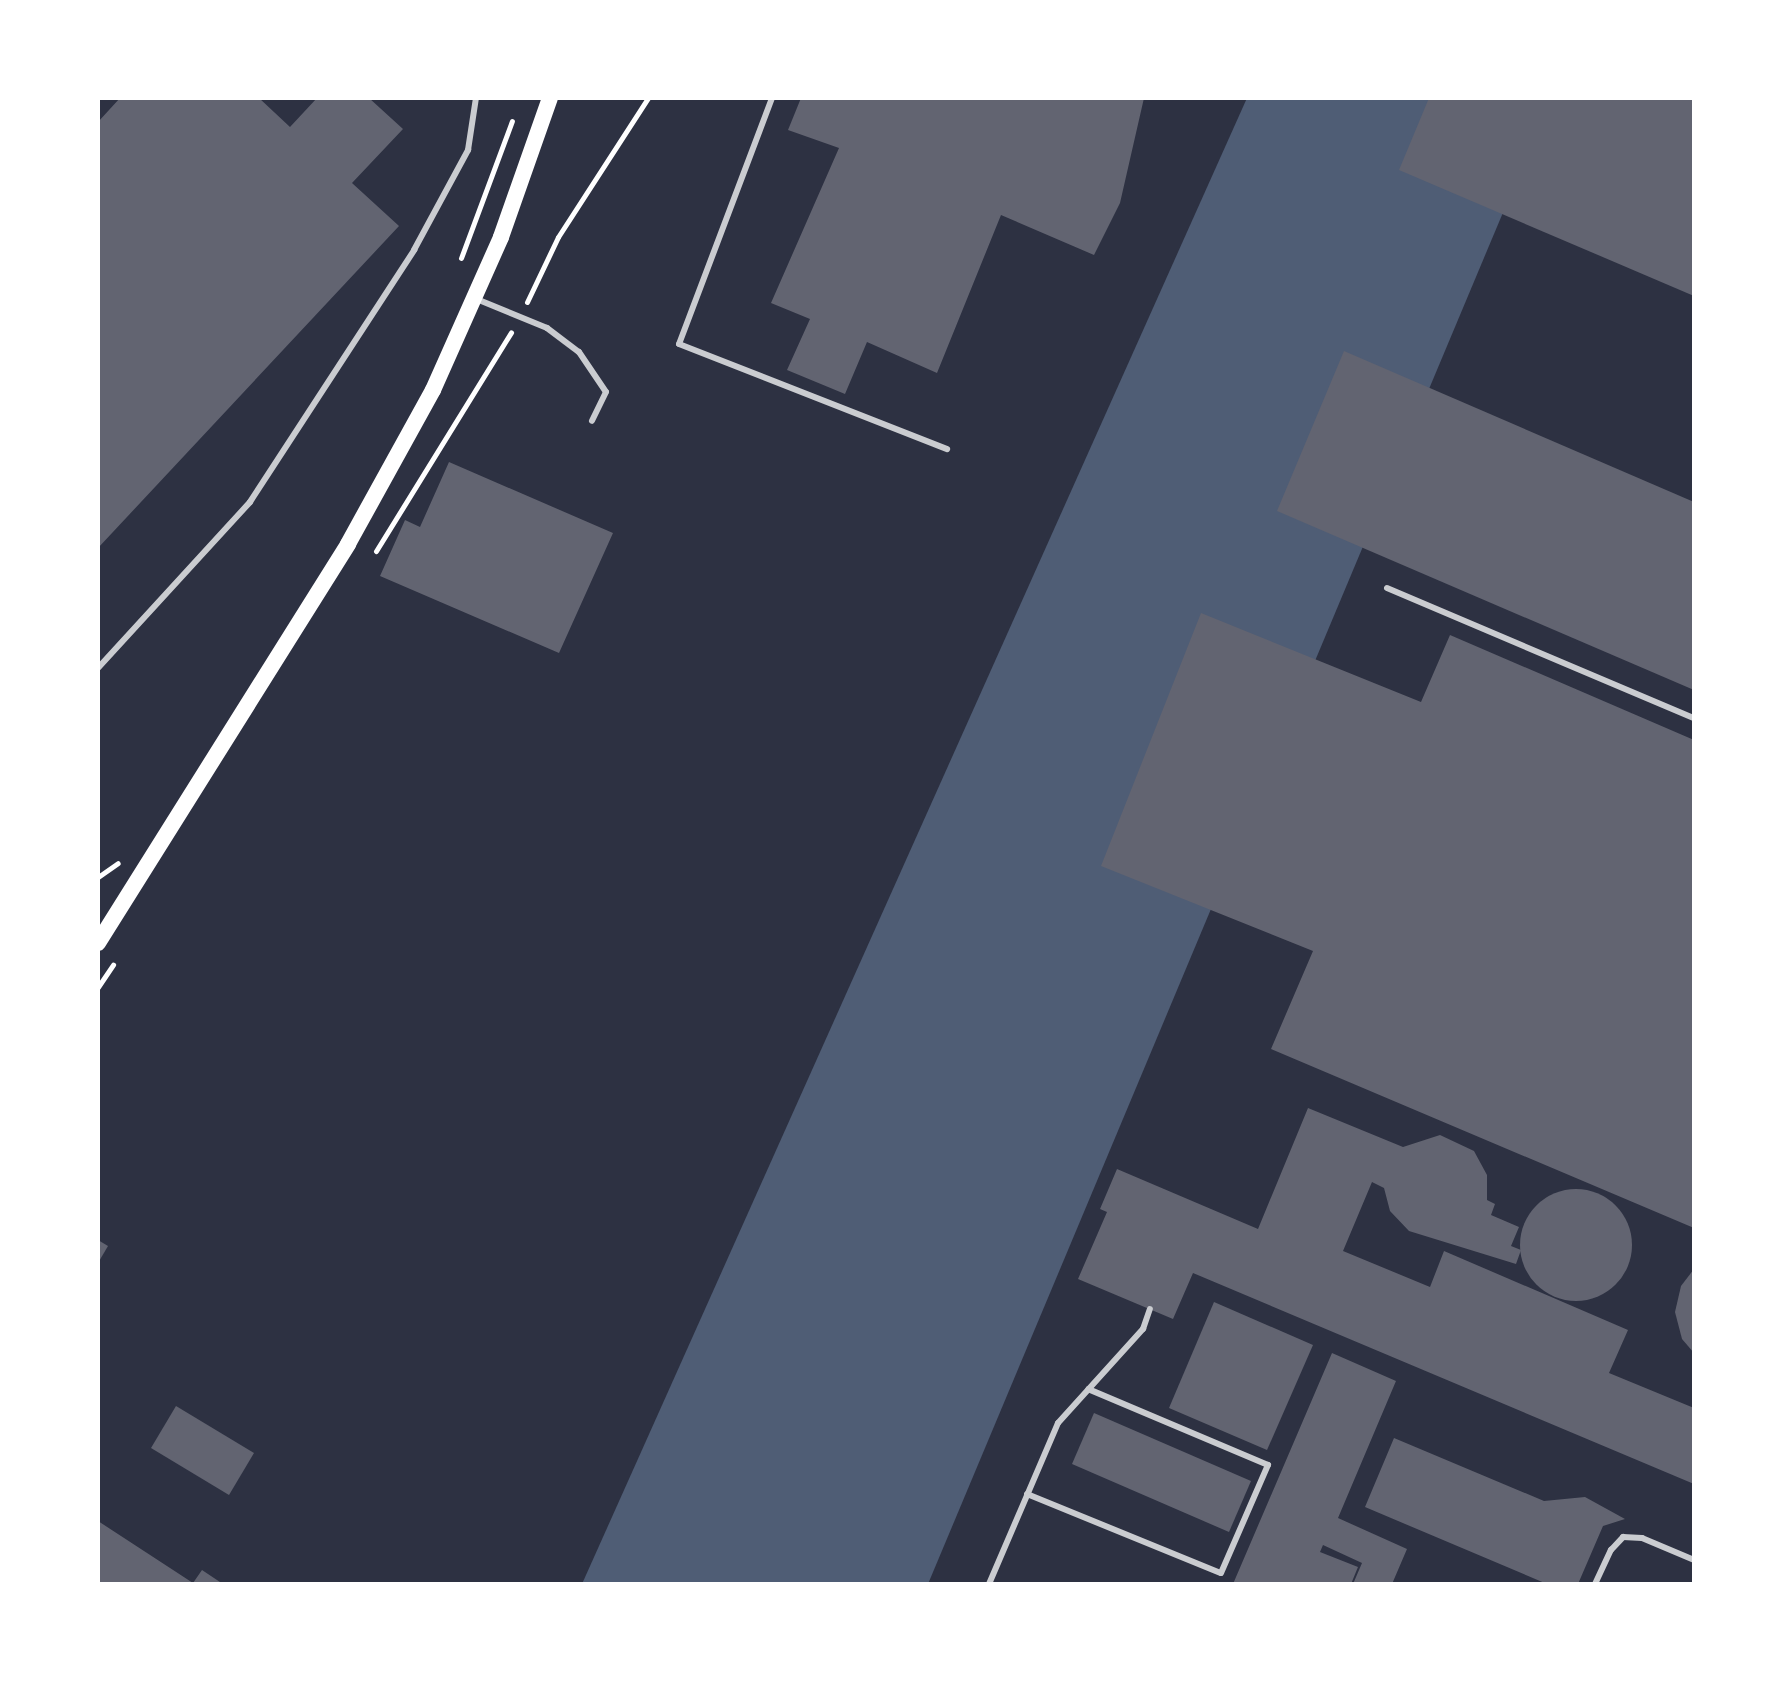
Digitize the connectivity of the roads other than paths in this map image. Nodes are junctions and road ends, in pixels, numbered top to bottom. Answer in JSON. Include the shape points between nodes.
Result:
{"nodes":[{"id":1,"x":476,"y":98,"type":"edge"},
{"id":2,"x":550,"y":98,"type":"edge"},
{"id":3,"x":772,"y":98,"type":"edge"},
{"id":4,"x":474,"y":298,"type":"junction"},
{"id":5,"x":592,"y":421,"type":"dead end"},
{"id":6,"x":947,"y":449,"type":"dead end"},
{"id":7,"x":1387,"y":588,"type":"dead end"},
{"id":8,"x":98,"y":668,"type":"edge"},
{"id":9,"x":1694,"y":718,"type":"edge"},
{"id":10,"x":98,"y":943,"type":"edge"},
{"id":11,"x":1150,"y":1309,"type":"dead end"},
{"id":12,"x":1088,"y":1389,"type":"junction"},
{"id":13,"x":1027,"y":1494,"type":"junction"},
{"id":14,"x":1694,"y":1560,"type":"edge"},
{"id":15,"x":989,"y":1584,"type":"edge"},
{"id":16,"x":1595,"y":1584,"type":"edge"}],
"edges":[{"from":1,"to":8,"type":"lane","via":[[468,150],[414,250],[250,502]]},
{"from":2,"to":4,"type":"main road"},
{"from":3,"to":6,"type":"lane","via":[[679,344]]},
{"from":4,"to":5,"type":"lane","via":[[547,328],[579,352],[606,392]]},
{"from":4,"to":10,"type":"main road","via":[[433,390],[348,544]]},
{"from":7,"to":9,"type":"lane"},
{"from":11,"to":12,"type":"lane","via":[[1143,1329]]},
{"from":12,"to":13,"type":"lane","via":[[1058,1423]]},
{"from":12,"to":13,"type":"lane","via":[[1268,1465],[1221,1573]]},
{"from":13,"to":15,"type":"lane"},
{"from":14,"to":16,"type":"lane","via":[[1642,1538],[1623,1537]]}]}
